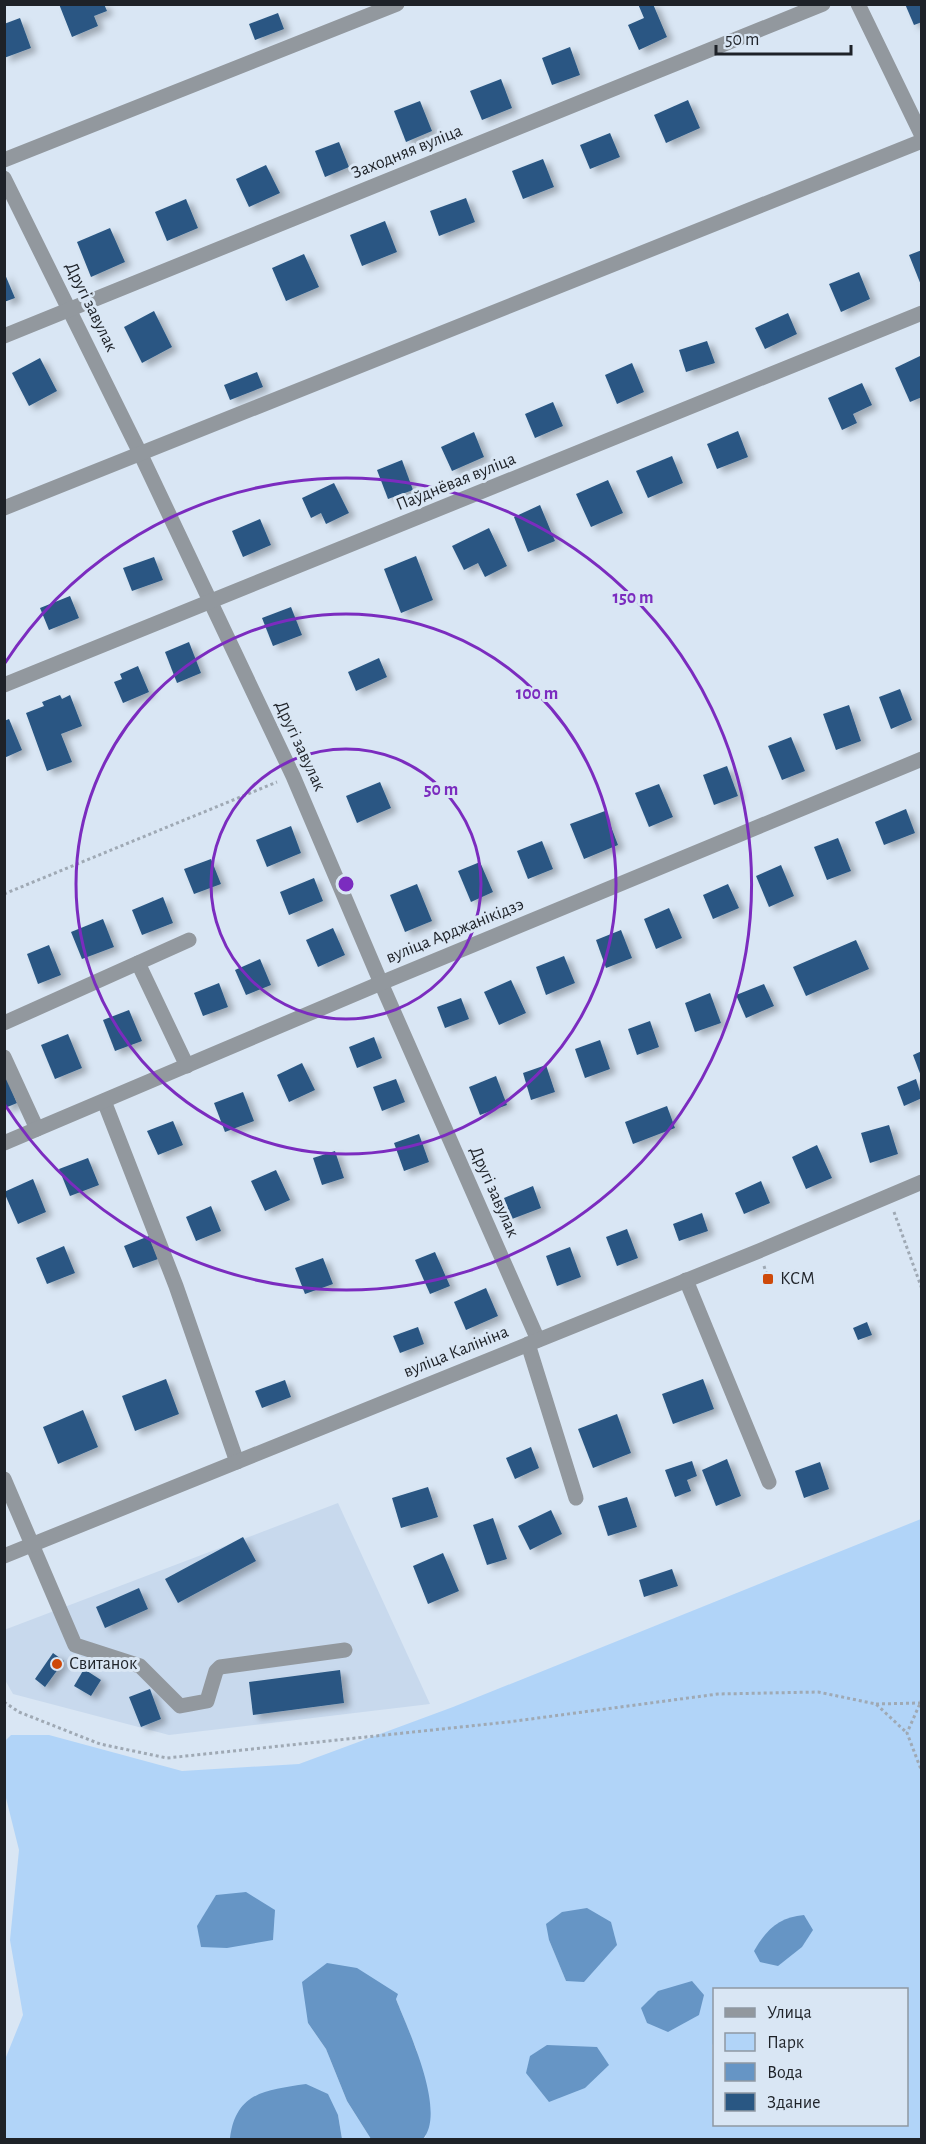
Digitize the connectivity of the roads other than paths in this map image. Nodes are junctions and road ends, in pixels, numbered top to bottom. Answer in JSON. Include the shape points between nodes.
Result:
{"nodes":[{"id":1,"x":397,"y":4,"type":"edge"},
{"id":2,"x":824,"y":4,"type":"edge"},
{"id":3,"x":858,"y":4,"type":"edge"},
{"id":4,"x":921,"y":136,"type":"edge"},
{"id":5,"x":921,"y":141,"type":"edge"},
{"id":6,"x":4,"y":160,"type":"edge"},
{"id":7,"x":4,"y":178,"type":"edge"},
{"id":8,"x":70,"y":309,"type":"junction"},
{"id":9,"x":921,"y":313,"type":"edge"},
{"id":10,"x":4,"y":336,"type":"edge"},
{"id":11,"x":140,"y":453,"type":"junction"},
{"id":12,"x":4,"y":508,"type":"edge"},
{"id":13,"x":211,"y":603,"type":"junction"},
{"id":14,"x":4,"y":685,"type":"edge"},
{"id":15,"x":921,"y":759,"type":"edge"},
{"id":16,"x":189,"y":940,"type":"dead end"},
{"id":17,"x":138,"y":963,"type":"junction"},
{"id":18,"x":381,"y":983,"type":"junction"},
{"id":19,"x":4,"y":1023,"type":"edge"},
{"id":20,"x":4,"y":1057,"type":"edge"},
{"id":21,"x":187,"y":1066,"type":"junction"},
{"id":22,"x":104,"y":1101,"type":"junction"},
{"id":23,"x":37,"y":1129,"type":"junction"},
{"id":24,"x":4,"y":1143,"type":"edge"},
{"id":25,"x":921,"y":1182,"type":"edge"},
{"id":26,"x":686,"y":1280,"type":"junction"},
{"id":27,"x":533,"y":1342,"type":"junction"},
{"id":28,"x":237,"y":1462,"type":"junction"},
{"id":29,"x":4,"y":1479,"type":"edge"},
{"id":30,"x":769,"y":1482,"type":"dead end"},
{"id":31,"x":576,"y":1498,"type":"dead end"},
{"id":32,"x":33,"y":1544,"type":"junction"},
{"id":33,"x":4,"y":1556,"type":"edge"},
{"id":34,"x":345,"y":1650,"type":"dead end"}],
"edges":[{"from":1,"to":6,"type":"street"},
{"from":2,"to":8,"type":"street","name":"Заходняя вуліца"},
{"from":3,"to":4,"type":"street"},
{"from":5,"to":11,"type":"street"},
{"from":7,"to":8,"type":"street","name":"Другі завулак"},
{"from":8,"to":10,"type":"street","name":"Заходняя вуліца"},
{"from":8,"to":11,"type":"street","name":"Другі завулак"},
{"from":9,"to":13,"type":"street","name":"Паўднёвая вуліца"},
{"from":11,"to":12,"type":"street"},
{"from":11,"to":13,"type":"street","name":"Другі завулак"},
{"from":13,"to":14,"type":"street","name":"Паўднёвая вуліца"},
{"from":13,"to":18,"type":"street","name":"Другі завулак","via":[[293,776]]},
{"from":15,"to":18,"type":"street","name":"вуліца Арджанікідзэ"},
{"from":16,"to":17,"type":"street"},
{"from":17,"to":19,"type":"street"},
{"from":17,"to":21,"type":"street"},
{"from":18,"to":21,"type":"street","name":"вуліца Арджанікідзэ"},
{"from":18,"to":27,"type":"street","name":"Другі завулак"},
{"from":20,"to":23,"type":"street"},
{"from":21,"to":22,"type":"street","name":"вуліца Арджанікідзэ"},
{"from":22,"to":23,"type":"street","name":"вуліца Арджанікідзэ"},
{"from":22,"to":28,"type":"street","via":[[172,1275]]},
{"from":23,"to":24,"type":"street","name":"вуліца Арджанікідзэ"},
{"from":25,"to":26,"type":"street","name":"вуліца Калініна"},
{"from":26,"to":27,"type":"street","name":"вуліца Калініна"},
{"from":26,"to":30,"type":"street"},
{"from":27,"to":28,"type":"street","name":"вуліца Калініна"},
{"from":27,"to":31,"type":"street","name":"Другі завулак"},
{"from":28,"to":32,"type":"street","name":"вуліца Калініна"},
{"from":29,"to":32,"type":"street"},
{"from":32,"to":33,"type":"street","name":"вуліца Калініна"},
{"from":32,"to":34,"type":"street","via":[[75,1645],[140,1666],[180,1706],[207,1701],[220,1667]]}]}
